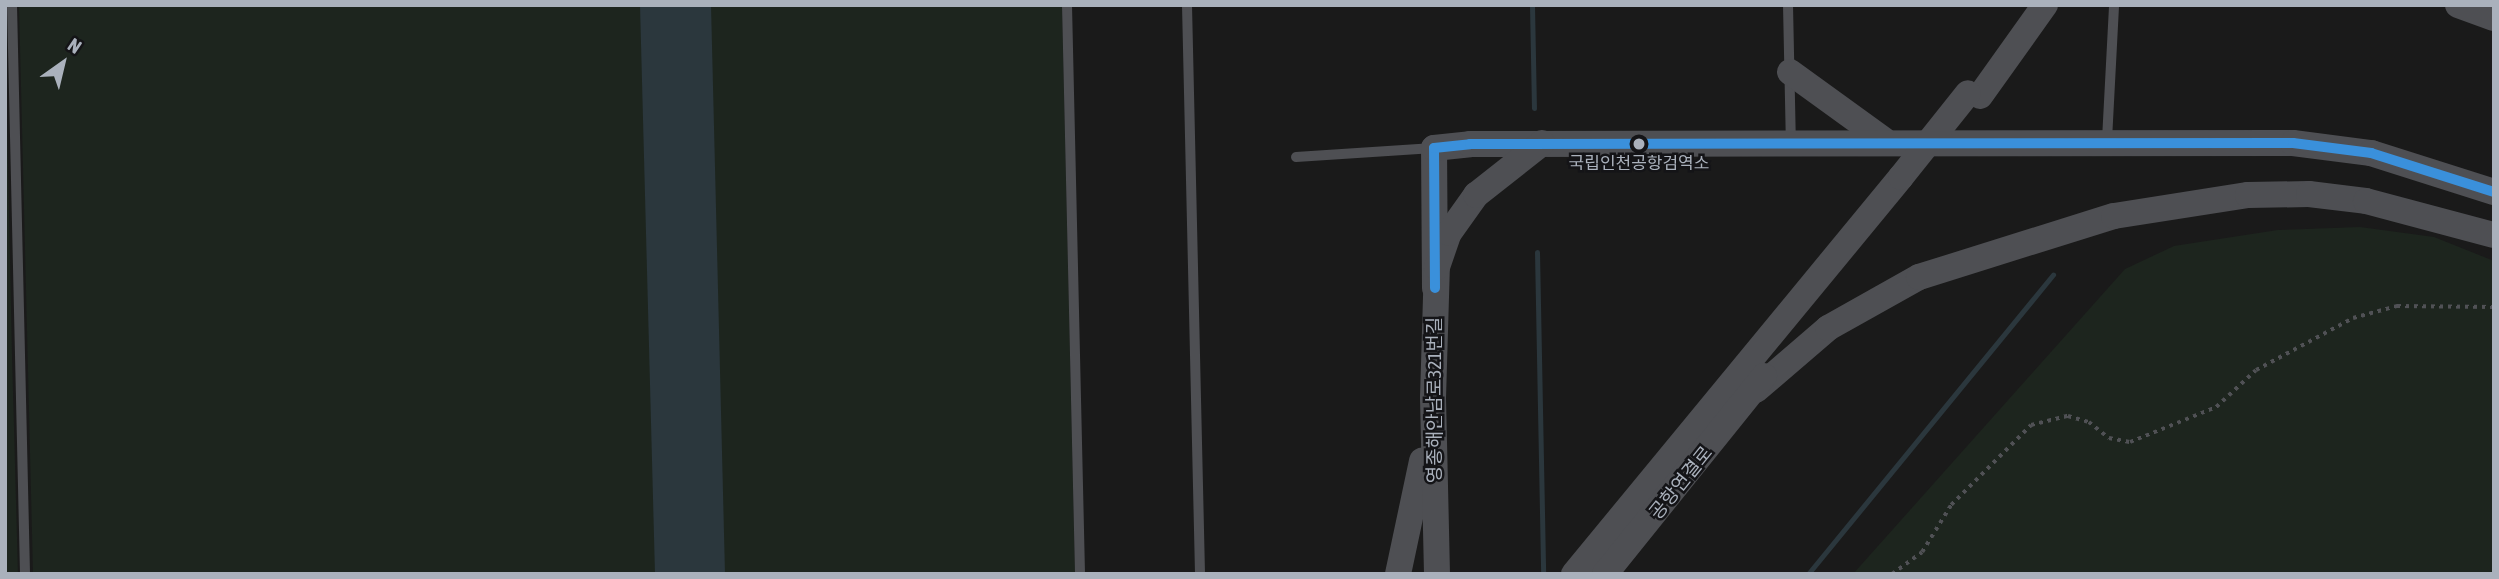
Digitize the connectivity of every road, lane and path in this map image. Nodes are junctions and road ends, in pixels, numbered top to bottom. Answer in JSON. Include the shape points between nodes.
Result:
{"nodes":[{"id":1,"x":12,"y":5,"type":"edge"},
{"id":2,"x":1067,"y":5,"type":"edge"},
{"id":3,"x":1187,"y":5,"type":"edge"},
{"id":4,"x":1788,"y":5,"type":"edge"},
{"id":5,"x":2034,"y":5,"type":"edge"},
{"id":6,"x":2045,"y":5,"type":"edge"},
{"id":7,"x":2113,"y":5,"type":"edge"},
{"id":8,"x":2458,"y":5,"type":"edge"},
{"id":9,"x":2494,"y":18,"type":"edge"},
{"id":10,"x":1790,"y":72,"type":"junction"},
{"id":11,"x":1974,"y":95,"type":"junction"},
{"id":12,"x":1884,"y":140,"type":"junction"},
{"id":13,"x":2107,"y":140,"type":"junction"},
{"id":14,"x":1542,"y":143,"type":"junction"},
{"id":15,"x":1791,"y":144,"type":"junction"},
{"id":16,"x":1434,"y":148,"type":"junction"},
{"id":17,"x":1296,"y":157,"type":"dead end"},
{"id":18,"x":1908,"y":177,"type":"junction"},
{"id":19,"x":2494,"y":192,"type":"edge"},
{"id":20,"x":2494,"y":235,"type":"edge"},
{"id":21,"x":1435,"y":288,"type":"junction"},
{"id":22,"x":2494,"y":307,"type":"edge"},
{"id":23,"x":1756,"y":390,"type":"junction"},
{"id":24,"x":1433,"y":398,"type":"junction"},
{"id":25,"x":1599,"y":563,"type":"edge"},
{"id":26,"x":25,"y":574,"type":"edge"},
{"id":27,"x":1080,"y":574,"type":"edge"},
{"id":28,"x":1200,"y":574,"type":"edge"},
{"id":29,"x":1398,"y":574,"type":"edge"},
{"id":30,"x":1437,"y":574,"type":"edge"},
{"id":31,"x":1574,"y":574,"type":"edge"},
{"id":32,"x":1892,"y":574,"type":"edge"}],
"edges":[{"from":1,"to":26,"type":"lane"},
{"from":2,"to":27,"type":"lane"},
{"from":3,"to":28,"type":"lane"},
{"from":4,"to":10,"type":"lane"},
{"from":5,"to":11,"type":"street"},
{"from":6,"to":11,"type":"street"},
{"from":7,"to":13,"type":"lane"},
{"from":8,"to":9,"type":"street"},
{"from":10,"to":12,"type":"street"},
{"from":10,"to":15,"type":"lane"},
{"from":11,"to":18,"type":"street"},
{"from":12,"to":13,"type":"street"},
{"from":12,"to":15,"type":"street"},
{"from":13,"to":19,"type":"street","via":[[2329,146],[2418,164]]},
{"from":14,"to":15,"type":"street"},
{"from":14,"to":16,"type":"street"},
{"from":14,"to":21,"type":"street","name":"영종해안남로321번길","via":[[1483,189],[1458,217],[1441,251]]},
{"from":16,"to":17,"type":"lane"},
{"from":16,"to":21,"type":"street"},
{"from":18,"to":23,"type":"street","via":[[1793,327]]},
{"from":18,"to":25,"type":"street"},
{"from":20,"to":23,"type":"street","via":[[2366,201],[2308,194],[2248,195],[2114,216],[1919,277],[1828,328]]},
{"from":21,"to":24,"type":"street","name":"영종해안남로321번길"},
{"from":22,"to":32,"type":"path","via":[[2397,306],[2353,318],[2256,370],[2216,407],[2130,443],[2109,438],[2089,422],[2068,416],[2031,425],[1951,505],[1922,552]]},
{"from":23,"to":25,"type":"street","name":"공항연결로"},
{"from":24,"to":29,"type":"street","via":[[1415,508]]},
{"from":24,"to":30,"type":"street","name":"영종해안남로321번길"},
{"from":25,"to":31,"type":"street","name":"공항연결로"}]}
